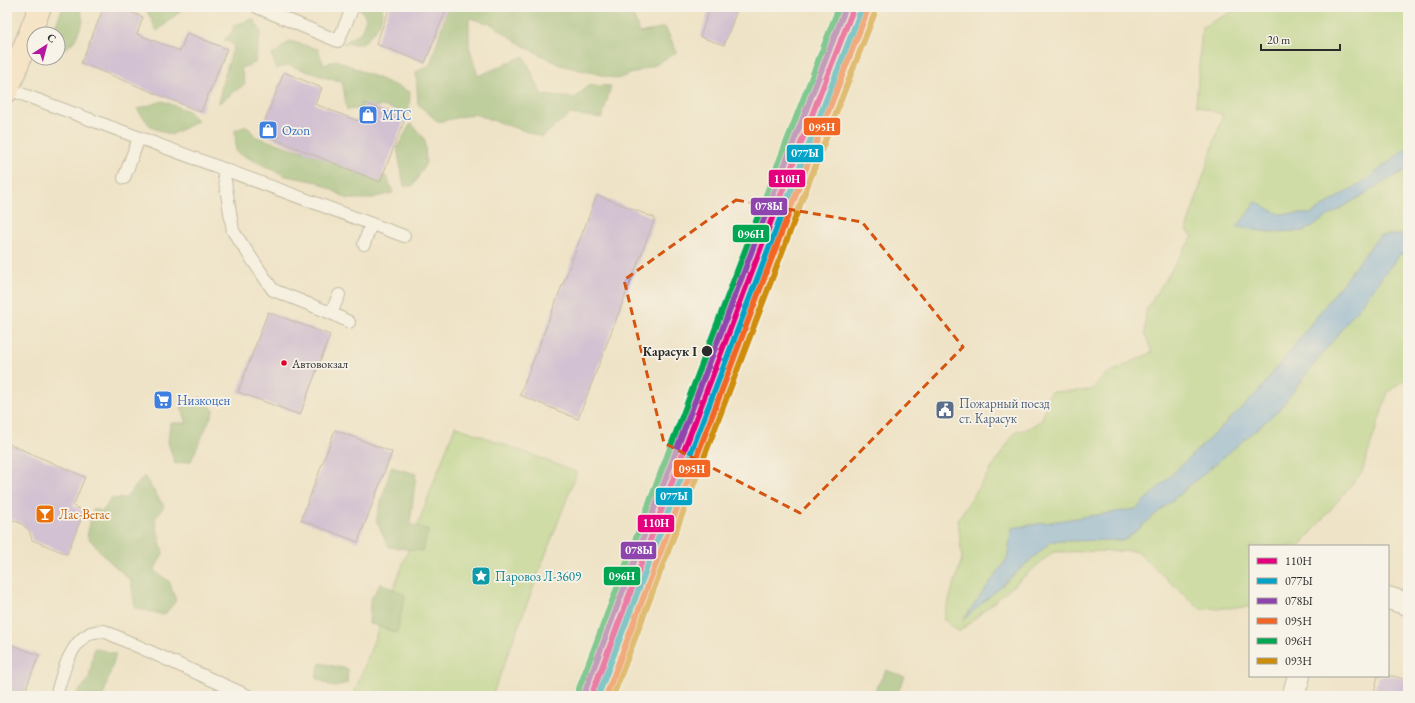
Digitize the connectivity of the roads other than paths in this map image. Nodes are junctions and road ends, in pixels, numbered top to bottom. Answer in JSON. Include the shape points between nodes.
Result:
{"nodes":[{"id":1,"x":40,"y":7,"type":"edge"},
{"id":2,"x":257,"y":7,"type":"edge"},
{"id":3,"x":353,"y":7,"type":"edge"},
{"id":4,"x":7,"y":90,"type":"edge"},
{"id":5,"x":139,"y":138,"type":"junction"},
{"id":6,"x":223,"y":169,"type":"junction"},
{"id":7,"x":124,"y":178,"type":"dead end"},
{"id":8,"x":371,"y":224,"type":"junction"},
{"id":9,"x":404,"y":236,"type":"dead end"},
{"id":10,"x":364,"y":244,"type":"dead end"},
{"id":11,"x":339,"y":294,"type":"dead end"},
{"id":12,"x":331,"y":313,"type":"junction"},
{"id":13,"x":349,"y":322,"type":"dead end"},
{"id":14,"x":1389,"y":598,"type":"edge"},
{"id":15,"x":1408,"y":604,"type":"edge"},
{"id":16,"x":1300,"y":677,"type":"edge"},
{"id":17,"x":56,"y":696,"type":"edge"},
{"id":18,"x":248,"y":696,"type":"edge"},
{"id":19,"x":1293,"y":696,"type":"edge"}],
"edges":[{"from":1,"to":4,"type":"main road"},
{"from":2,"to":3,"type":"lane","via":[[338,41]]},
{"from":4,"to":5,"type":"lane"},
{"from":5,"to":6,"type":"lane"},
{"from":5,"to":7,"type":"lane"},
{"from":6,"to":8,"type":"lane"},
{"from":6,"to":12,"type":"lane","via":[[233,231],[272,290]]},
{"from":8,"to":9,"type":"lane"},
{"from":8,"to":10,"type":"lane"},
{"from":11,"to":12,"type":"lane"},
{"from":12,"to":13,"type":"lane"},
{"from":14,"to":15,"type":"street"},
{"from":16,"to":19,"type":"street"},
{"from":17,"to":18,"type":"lane","via":[[68,659],[78,642],[90,633],[104,631]]}]}
